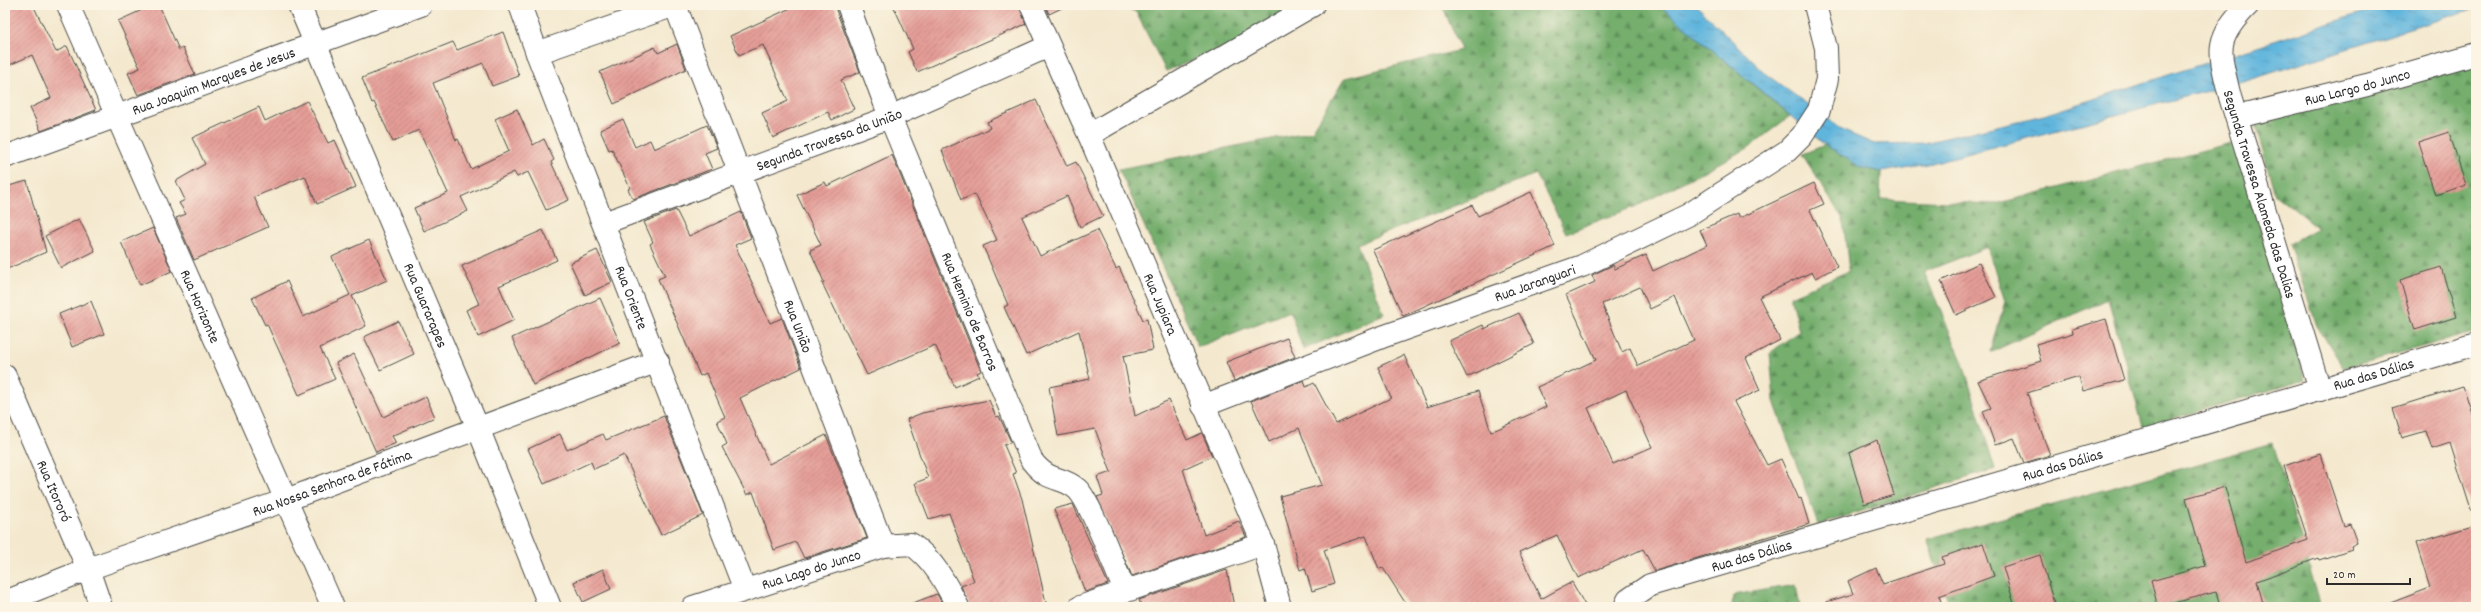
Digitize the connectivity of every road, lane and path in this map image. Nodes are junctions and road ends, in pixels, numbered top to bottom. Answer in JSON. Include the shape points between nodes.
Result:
{"nodes":[{"id":1,"x":68,"y":5,"type":"edge"},
{"id":2,"x":299,"y":5,"type":"edge"},
{"id":3,"x":421,"y":5,"type":"edge"},
{"id":4,"x":520,"y":5,"type":"edge"},
{"id":5,"x":675,"y":5,"type":"edge"},
{"id":6,"x":848,"y":5,"type":"edge"},
{"id":7,"x":1031,"y":5,"type":"edge"},
{"id":8,"x":1313,"y":5,"type":"edge"},
{"id":9,"x":1815,"y":5,"type":"edge"},
{"id":10,"x":2248,"y":5,"type":"edge"},
{"id":11,"x":316,"y":44,"type":"junction"},
{"id":12,"x":1049,"y":46,"type":"junction"},
{"id":13,"x":537,"y":53,"type":"junction"},
{"id":14,"x":2476,"y":54,"type":"edge"},
{"id":15,"x":116,"y":116,"type":"junction"},
{"id":16,"x":890,"y":117,"type":"junction"},
{"id":17,"x":2237,"y":117,"type":"junction"},
{"id":18,"x":1089,"y":135,"type":"junction"},
{"id":19,"x":5,"y":157,"type":"edge"},
{"id":20,"x":739,"y":173,"type":"junction"},
{"id":21,"x":604,"y":223,"type":"junction"},
{"id":22,"x":2476,"y":344,"type":"edge"},
{"id":23,"x":658,"y":361,"type":"junction"},
{"id":24,"x":5,"y":376,"type":"edge"},
{"id":25,"x":2320,"y":390,"type":"junction"},
{"id":26,"x":1203,"y":406,"type":"junction"},
{"id":27,"x":478,"y":428,"type":"junction"},
{"id":28,"x":286,"y":500,"type":"junction"},
{"id":29,"x":1263,"y":544,"type":"junction"},
{"id":30,"x":883,"y":546,"type":"junction"},
{"id":31,"x":88,"y":569,"type":"junction"},
{"id":32,"x":745,"y":590,"type":"junction"},
{"id":33,"x":1125,"y":591,"type":"junction"},
{"id":34,"x":5,"y":602,"type":"edge"},
{"id":35,"x":101,"y":607,"type":"edge"},
{"id":36,"x":333,"y":607,"type":"edge"},
{"id":37,"x":550,"y":607,"type":"edge"},
{"id":38,"x":693,"y":607,"type":"edge"},
{"id":39,"x":958,"y":607,"type":"edge"},
{"id":40,"x":1080,"y":607,"type":"edge"},
{"id":41,"x":1280,"y":607,"type":"edge"},
{"id":42,"x":1625,"y":607,"type":"edge"}],
"edges":[{"from":1,"to":15,"type":"street","name":"Rua Horizonte"},
{"from":2,"to":11,"type":"street","name":"Rua Guararapes"},
{"from":3,"to":11,"type":"street","name":"Rua Joaquim Marques de Jesus"},
{"from":4,"to":13,"type":"street","name":"Rua Oriente"},
{"from":5,"to":13,"type":"street"},
{"from":5,"to":20,"type":"street","name":"Rua União"},
{"from":6,"to":16,"type":"street","name":"Rua Heminio de Barros"},
{"from":7,"to":12,"type":"street","name":"Rua Jupiara"},
{"from":8,"to":18,"type":"street"},
{"from":9,"to":26,"type":"street","name":"Rua Jaranguari","via":[[1826,48],[1827,79],[1821,102],[1802,136],[1787,151],[1688,215],[1582,266],[1382,337]]},
{"from":10,"to":17,"type":"street","name":"Segunda Travessa Alameda das Dalias","via":[[2222,38],[2220,56]]},
{"from":11,"to":15,"type":"street","name":"Rua Joaquim Marques de Jesus"},
{"from":11,"to":27,"type":"street","name":"Rua Guararapes"},
{"from":12,"to":16,"type":"street","name":"Segunda Travessa da União"},
{"from":12,"to":18,"type":"street","name":"Rua Jupiara"},
{"from":13,"to":21,"type":"street","name":"Rua Oriente"},
{"from":14,"to":17,"type":"street","name":"Rua Largo do Junco","via":[[2367,85]]},
{"from":15,"to":19,"type":"street","name":"Rua Joaquim Marques de Jesus"},
{"from":15,"to":28,"type":"street","name":"Rua Horizonte"},
{"from":16,"to":20,"type":"street","name":"Segunda Travessa da União"},
{"from":16,"to":33,"type":"street","name":"Rua Heminio de Barros","via":[[1032,461],[1044,475],[1070,484],[1084,497]]},
{"from":17,"to":25,"type":"street","name":"Segunda Travessa Alameda das Dalias"},
{"from":18,"to":26,"type":"street","name":"Rua Jupiara"},
{"from":20,"to":21,"type":"street","name":"Segunda Travessa da União"},
{"from":20,"to":30,"type":"street","name":"Rua União"},
{"from":21,"to":23,"type":"street","name":"Rua Oriente"},
{"from":22,"to":25,"type":"street","name":"Rua das Dálias"},
{"from":23,"to":27,"type":"street","name":"Rua Nossa Senhora de Fátima"},
{"from":23,"to":32,"type":"street","name":"Rua Oriente"},
{"from":24,"to":31,"type":"street","name":"Rua Itororó"},
{"from":25,"to":42,"type":"street","name":"Rua das Dálias","via":[[1650,585],[1628,600]]},
{"from":26,"to":29,"type":"street","name":"Rua Jupiara"},
{"from":27,"to":28,"type":"street","name":"Rua Nossa Senhora de Fátima"},
{"from":27,"to":37,"type":"street","name":"Rua Guararapes"},
{"from":28,"to":31,"type":"street","name":"Rua Nossa Senhora de Fátima"},
{"from":28,"to":36,"type":"street","name":"Rua Horizonte"},
{"from":29,"to":33,"type":"street"},
{"from":29,"to":41,"type":"street","name":"Rua Jupiara"},
{"from":30,"to":32,"type":"street","name":"Rua Lago do Junco"},
{"from":30,"to":39,"type":"street","via":[[911,544],[926,554],[942,576]]},
{"from":31,"to":34,"type":"street","name":"Rua Nossa Senhora de Fátima"},
{"from":31,"to":35,"type":"street","name":"Rua Itororó"},
{"from":32,"to":38,"type":"street","name":"Rua Lago do Junco"},
{"from":33,"to":40,"type":"street"}]}
